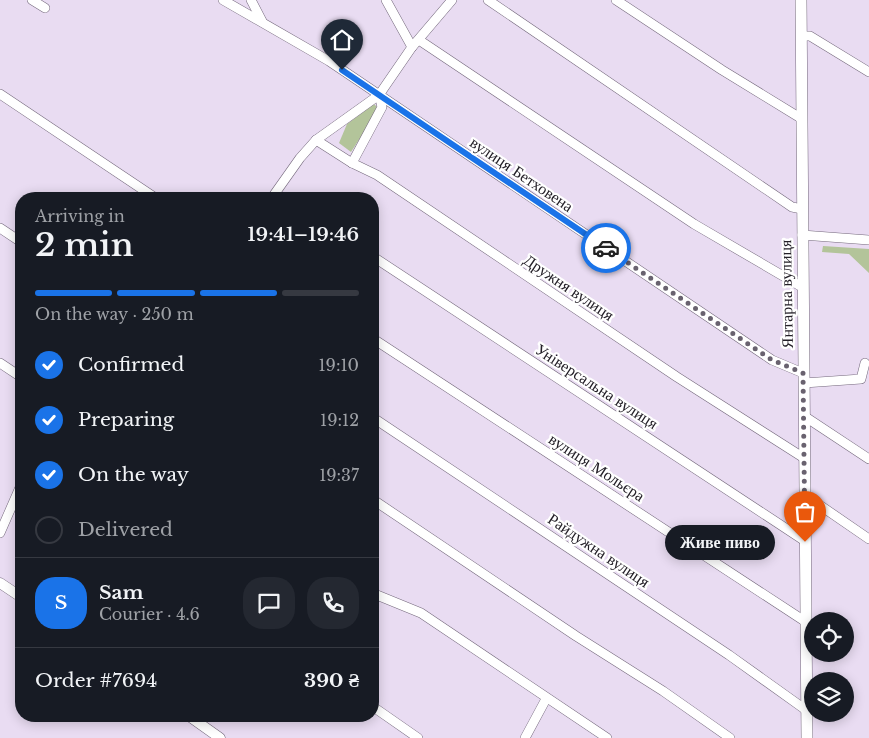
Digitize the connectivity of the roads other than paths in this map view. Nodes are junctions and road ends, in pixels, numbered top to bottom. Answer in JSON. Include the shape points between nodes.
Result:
{"nodes":[{"id":1,"x":32,"y":0,"type":"edge"},
{"id":2,"x":223,"y":0,"type":"edge"},
{"id":3,"x":251,"y":0,"type":"edge"},
{"id":4,"x":386,"y":0,"type":"edge"},
{"id":5,"x":452,"y":0,"type":"edge"},
{"id":6,"x":488,"y":0,"type":"edge"},
{"id":7,"x":616,"y":0,"type":"edge"},
{"id":8,"x":802,"y":0,"type":"edge"},
{"id":9,"x":45,"y":8,"type":"dead end"},
{"id":10,"x":262,"y":22,"type":"junction"},
{"id":11,"x":802,"y":36,"type":"junction"},
{"id":12,"x":416,"y":44,"type":"junction"},
{"id":13,"x":869,"y":72,"type":"edge"},
{"id":14,"x":0,"y":94,"type":"edge"},
{"id":15,"x":379,"y":95,"type":"junction"},
{"id":16,"x":802,"y":119,"type":"junction"},
{"id":17,"x":316,"y":140,"type":"junction"},
{"id":18,"x":352,"y":163,"type":"junction"},
{"id":19,"x":147,"y":192,"type":"edge"},
{"id":20,"x":276,"y":192,"type":"edge"},
{"id":21,"x":802,"y":209,"type":"junction"},
{"id":22,"x":0,"y":228,"type":"edge"},
{"id":23,"x":802,"y":235,"type":"junction"},
{"id":24,"x":15,"y":238,"type":"edge"},
{"id":25,"x":869,"y":240,"type":"edge"},
{"id":26,"x":379,"y":261,"type":"edge"},
{"id":27,"x":802,"y":287,"type":"junction"},
{"id":28,"x":379,"y":343,"type":"edge"},
{"id":29,"x":0,"y":363,"type":"edge"},
{"id":30,"x":865,"y":363,"type":"dead end"},
{"id":31,"x":15,"y":373,"type":"edge"},
{"id":32,"x":803,"y":378,"type":"junction"},
{"id":33,"x":865,"y":382,"type":"edge"},
{"id":34,"x":804,"y":416,"type":"junction"},
{"id":35,"x":379,"y":423,"type":"edge"},
{"id":36,"x":804,"y":458,"type":"junction"},
{"id":37,"x":869,"y":459,"type":"edge"},
{"id":38,"x":805,"y":496,"type":"junction"},
{"id":39,"x":15,"y":498,"type":"edge"},
{"id":40,"x":379,"y":504,"type":"edge"},
{"id":41,"x":0,"y":532,"type":"edge"},
{"id":42,"x":869,"y":539,"type":"edge"},
{"id":43,"x":805,"y":542,"type":"junction"},
{"id":44,"x":0,"y":583,"type":"edge"},
{"id":45,"x":15,"y":593,"type":"edge"},
{"id":46,"x":379,"y":596,"type":"edge"},
{"id":47,"x":806,"y":612,"type":"edge"},
{"id":48,"x":804,"y":621,"type":"edge"},
{"id":49,"x":546,"y":699,"type":"junction"},
{"id":50,"x":804,"y":709,"type":"edge"},
{"id":51,"x":379,"y":711,"type":"edge"},
{"id":52,"x":198,"y":722,"type":"edge"},
{"id":53,"x":806,"y":722,"type":"edge"},
{"id":54,"x":220,"y":738,"type":"edge"},
{"id":55,"x":418,"y":738,"type":"edge"},
{"id":56,"x":525,"y":738,"type":"edge"},
{"id":57,"x":607,"y":738,"type":"edge"},
{"id":58,"x":730,"y":738,"type":"edge"},
{"id":59,"x":807,"y":738,"type":"edge"}],
"edges":[{"from":1,"to":9,"type":"street"},
{"from":2,"to":10,"type":"street","name":"вулиця Бетховена"},
{"from":3,"to":10,"type":"street"},
{"from":4,"to":12,"type":"street"},
{"from":5,"to":12,"type":"street"},
{"from":6,"to":21,"type":"street","via":[[784,201]]},
{"from":7,"to":16,"type":"street"},
{"from":8,"to":11,"type":"main road","name":"Янтарна вулиця"},
{"from":10,"to":15,"type":"street","name":"вулиця Бетховена"},
{"from":11,"to":13,"type":"street","via":[[810,36]]},
{"from":11,"to":16,"type":"main road","name":"Янтарна вулиця"},
{"from":12,"to":15,"type":"street"},
{"from":12,"to":27,"type":"street","via":[[694,224]]},
{"from":14,"to":19,"type":"street"},
{"from":15,"to":17,"type":"street"},
{"from":15,"to":18,"type":"street","via":[[382,107]]},
{"from":15,"to":32,"type":"street","name":"вулиця Бетховена"},
{"from":16,"to":21,"type":"main road","name":"Янтарна вулиця"},
{"from":17,"to":18,"type":"street","name":"Дружня вулиця"},
{"from":17,"to":20,"type":"street"},
{"from":18,"to":36,"type":"street","name":"Дружня вулиця","via":[[377,175],[677,377]]},
{"from":21,"to":23,"type":"main road","name":"Янтарна вулиця"},
{"from":22,"to":24,"type":"street"},
{"from":23,"to":25,"type":"street"},
{"from":23,"to":27,"type":"main road","name":"Янтарна вулиця"},
{"from":26,"to":43,"type":"street","name":"Універсальна вулиця"},
{"from":27,"to":32,"type":"main road","name":"Янтарна вулиця"},
{"from":28,"to":48,"type":"street","name":"вулиця Мольєра"},
{"from":29,"to":31,"type":"street"},
{"from":30,"to":33,"type":"street"},
{"from":32,"to":33,"type":"street"},
{"from":32,"to":34,"type":"main road","name":"Янтарна вулиця"},
{"from":34,"to":36,"type":"main road","name":"Янтарна вулиця"},
{"from":34,"to":37,"type":"street"},
{"from":35,"to":50,"type":"street","name":"Райдужна вулиця","via":[[729,655]]},
{"from":36,"to":38,"type":"main road","name":"Янтарна вулиця"},
{"from":38,"to":42,"type":"street"},
{"from":38,"to":43,"type":"main road","name":"Янтарна вулиця"},
{"from":39,"to":41,"type":"street"},
{"from":40,"to":58,"type":"street"},
{"from":43,"to":47,"type":"main road","name":"Янтарна вулиця"},
{"from":44,"to":45,"type":"street"},
{"from":46,"to":49,"type":"street","via":[[421,614]]},
{"from":49,"to":56,"type":"street"},
{"from":49,"to":57,"type":"street"},
{"from":51,"to":55,"type":"street"},
{"from":52,"to":54,"type":"street"},
{"from":53,"to":59,"type":"main road","name":"Янтарна вулиця"}]}
